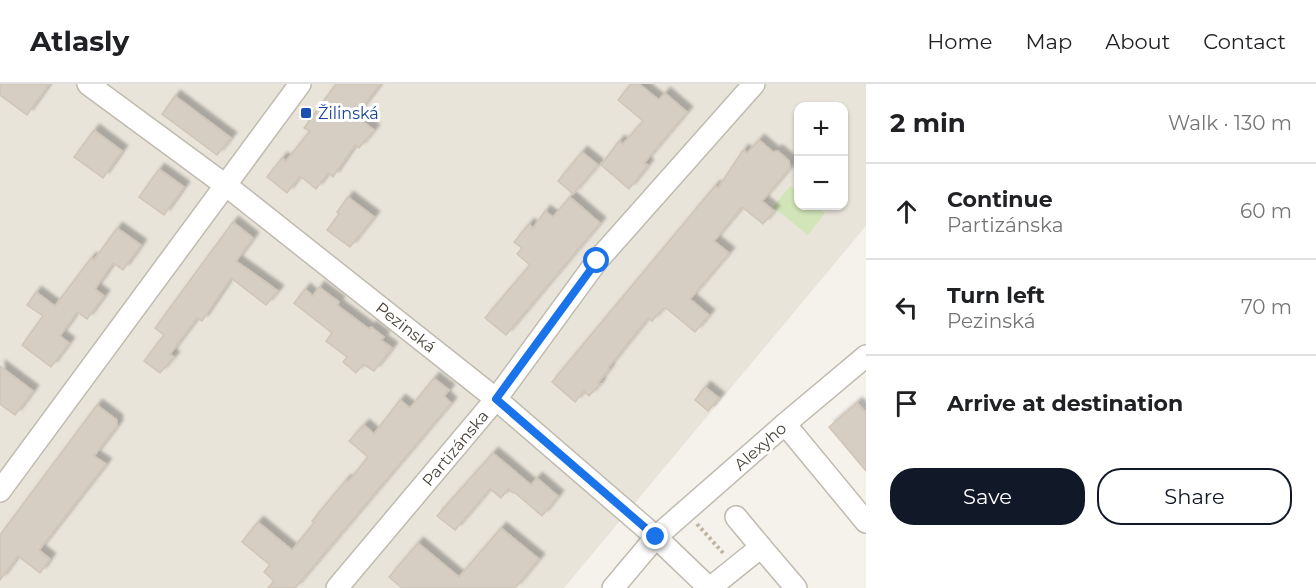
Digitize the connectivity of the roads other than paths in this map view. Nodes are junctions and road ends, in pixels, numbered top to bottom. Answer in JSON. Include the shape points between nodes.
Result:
{"nodes":[{"id":1,"x":88,"y":84,"type":"edge"},
{"id":2,"x":300,"y":84,"type":"edge"},
{"id":3,"x":754,"y":84,"type":"edge"},
{"id":4,"x":227,"y":186,"type":"junction"},
{"id":5,"x":866,"y":356,"type":"edge"},
{"id":6,"x":496,"y":399,"type":"junction"},
{"id":7,"x":784,"y":424,"type":"junction"},
{"id":8,"x":0,"y":491,"type":"edge"},
{"id":9,"x":736,"y":517,"type":"dead end"},
{"id":10,"x":866,"y":522,"type":"edge"},
{"id":11,"x":656,"y":537,"type":"junction"},
{"id":12,"x":761,"y":547,"type":"junction"},
{"id":13,"x":337,"y":588,"type":"edge"},
{"id":14,"x":613,"y":588,"type":"edge"},
{"id":15,"x":709,"y":588,"type":"edge"},
{"id":16,"x":796,"y":588,"type":"edge"}],
"edges":[{"from":1,"to":4,"type":"street","name":"Pezinská"},
{"from":2,"to":4,"type":"street"},
{"from":3,"to":6,"type":"street","name":"Partizánska","via":[[597,261]]},
{"from":4,"to":6,"type":"street","name":"Pezinská"},
{"from":4,"to":8,"type":"street"},
{"from":5,"to":7,"type":"street","name":"Alexyho"},
{"from":6,"to":11,"type":"street","name":"Pezinská"},
{"from":6,"to":13,"type":"street","name":"Partizánska"},
{"from":7,"to":10,"type":"street"},
{"from":7,"to":11,"type":"street","name":"Alexyho"},
{"from":9,"to":12,"type":"street"},
{"from":11,"to":14,"type":"street","name":"Alexyho"},
{"from":11,"to":15,"type":"street","name":"Pezinská"},
{"from":12,"to":15,"type":"street"},
{"from":12,"to":16,"type":"street"}]}
